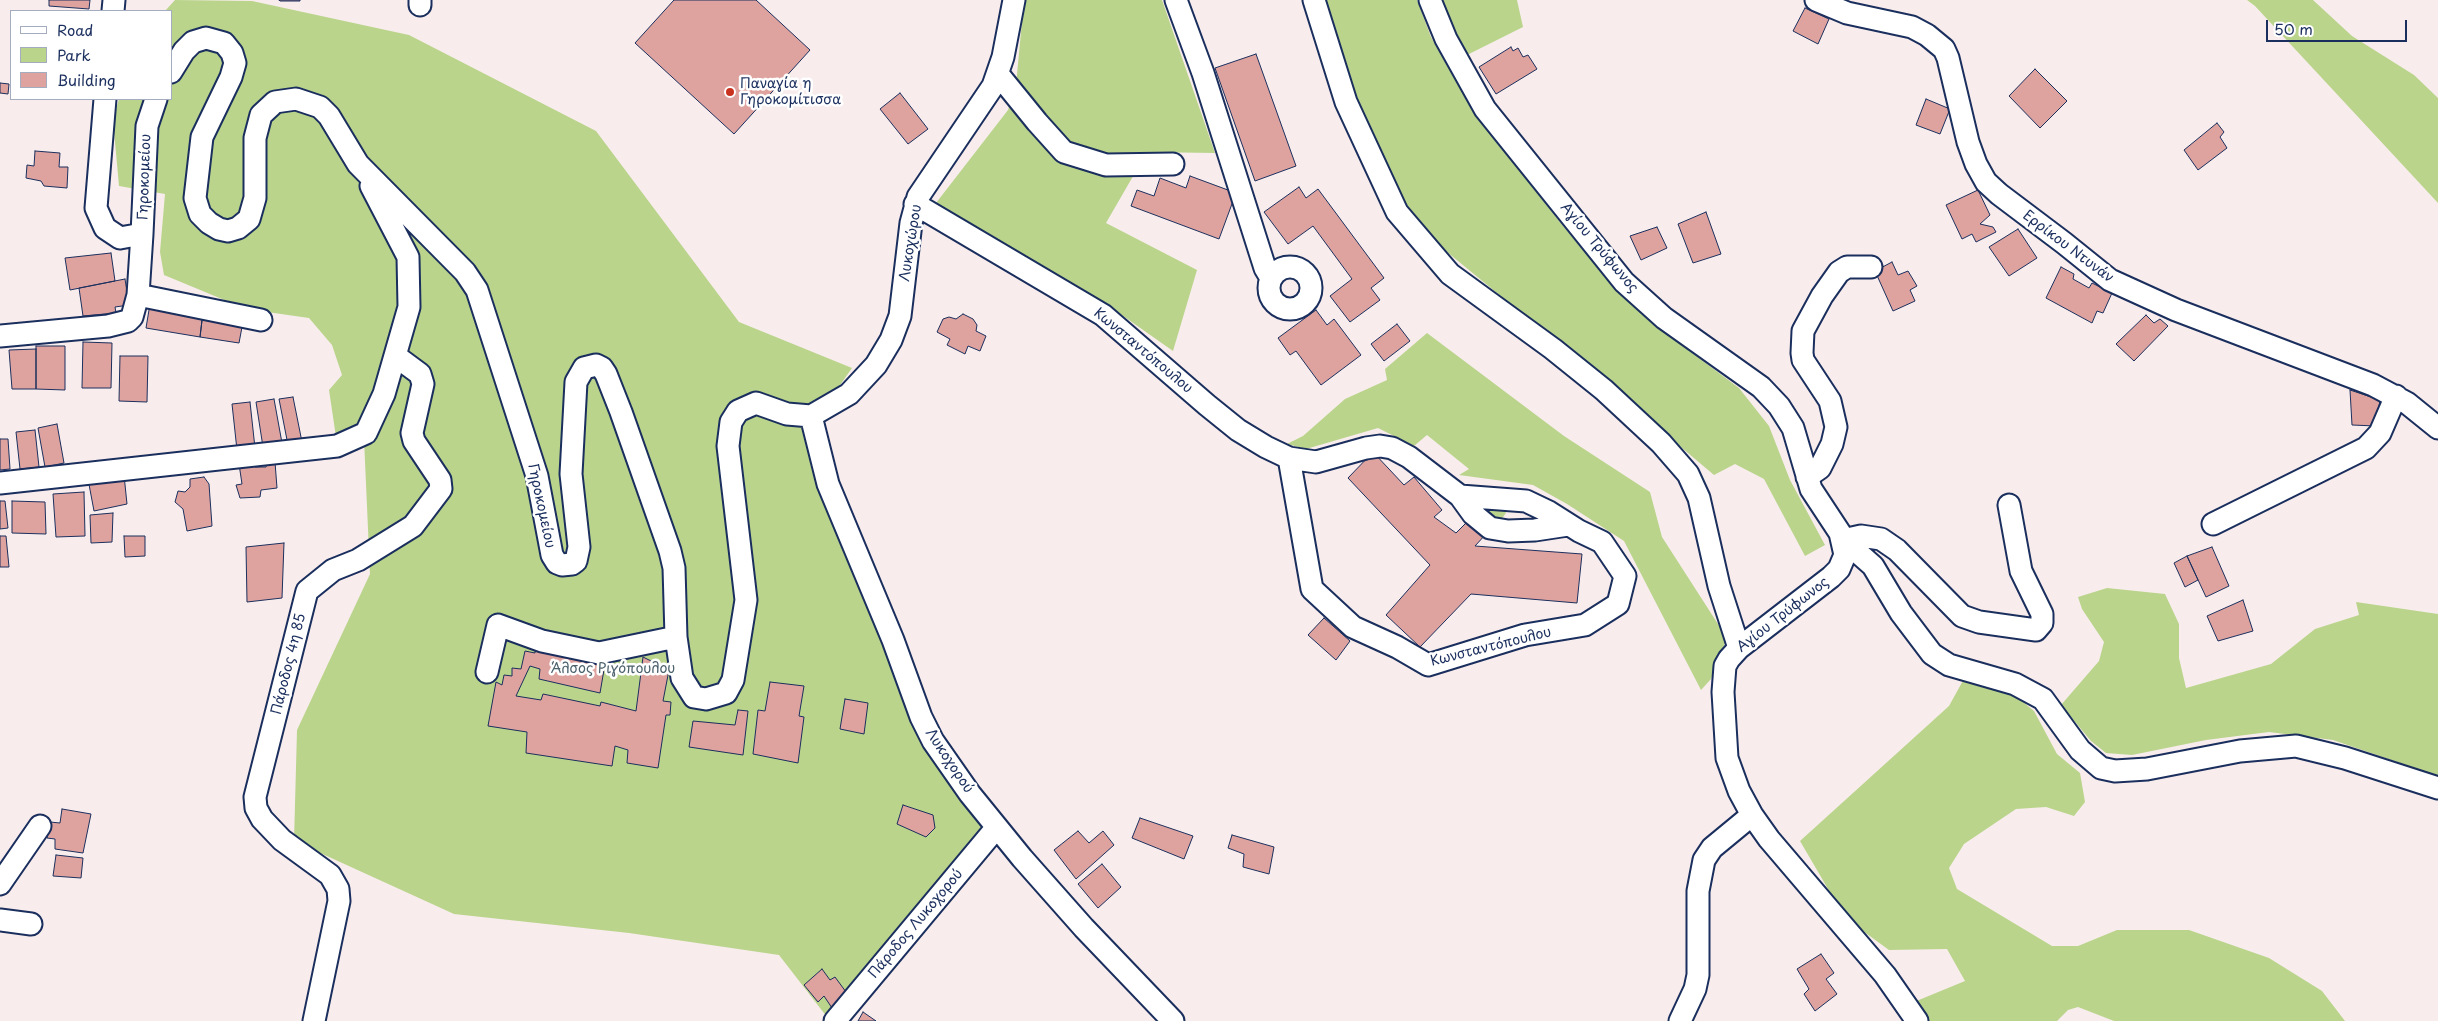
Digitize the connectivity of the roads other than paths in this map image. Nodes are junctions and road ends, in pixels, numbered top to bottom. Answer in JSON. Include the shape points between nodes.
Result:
{"nodes":[{"id":1,"x":1005,"y":0,"type":"edge"},
{"id":2,"x":1014,"y":0,"type":"edge"},
{"id":3,"x":1176,"y":0,"type":"edge"},
{"id":4,"x":1314,"y":0,"type":"edge"},
{"id":5,"x":1430,"y":0,"type":"edge"},
{"id":6,"x":1816,"y":0,"type":"edge"},
{"id":7,"x":1009,"y":26,"type":"junction"},
{"id":8,"x":172,"y":70,"type":"edge"},
{"id":9,"x":998,"y":74,"type":"junction"},
{"id":10,"x":105,"y":100,"type":"edge"},
{"id":11,"x":156,"y":100,"type":"edge"},
{"id":12,"x":358,"y":164,"type":"junction"},
{"id":13,"x":1173,"y":164,"type":"dead end"},
{"id":14,"x":915,"y":204,"type":"junction"},
{"id":15,"x":142,"y":234,"type":"junction"},
{"id":16,"x":1871,"y":266,"type":"dead end"},
{"id":17,"x":1271,"y":278,"type":"dead end"},
{"id":18,"x":138,"y":295,"type":"junction"},
{"id":19,"x":261,"y":320,"type":"dead end"},
{"id":20,"x":0,"y":336,"type":"edge"},
{"id":21,"x":397,"y":357,"type":"junction"},
{"id":22,"x":2396,"y":396,"type":"junction"},
{"id":23,"x":811,"y":416,"type":"junction"},
{"id":24,"x":2438,"y":428,"type":"edge"},
{"id":25,"x":1289,"y":458,"type":"junction"},
{"id":26,"x":1807,"y":477,"type":"junction"},
{"id":27,"x":0,"y":483,"type":"edge"},
{"id":28,"x":1460,"y":496,"type":"junction"},
{"id":29,"x":2009,"y":505,"type":"dead end"},
{"id":30,"x":2214,"y":524,"type":"dead end"},
{"id":31,"x":1568,"y":525,"type":"junction"},
{"id":32,"x":1844,"y":543,"type":"junction"},
{"id":33,"x":676,"y":637,"type":"junction"},
{"id":34,"x":1739,"y":648,"type":"junction"},
{"id":35,"x":487,"y":672,"type":"dead end"},
{"id":36,"x":2438,"y":788,"type":"edge"},
{"id":37,"x":1752,"y":815,"type":"junction"},
{"id":38,"x":40,"y":826,"type":"dead end"},
{"id":39,"x":997,"y":827,"type":"junction"},
{"id":40,"x":0,"y":884,"type":"edge"},
{"id":41,"x":0,"y":920,"type":"edge"},
{"id":42,"x":31,"y":924,"type":"dead end"},
{"id":43,"x":315,"y":1012,"type":"edge"},
{"id":44,"x":330,"y":1021,"type":"edge"},
{"id":45,"x":835,"y":1021,"type":"edge"},
{"id":46,"x":1173,"y":1021,"type":"edge"},
{"id":47,"x":1680,"y":1021,"type":"edge"},
{"id":48,"x":1917,"y":1021,"type":"edge"}],
"edges":[{"from":1,"to":7,"type":"street"},
{"from":2,"to":7,"type":"street","name":"Λυκοχώρου"},
{"from":3,"to":17,"type":"street"},
{"from":4,"to":34,"type":"street","via":[[1346,102],[1397,212],[1450,274],[1604,390],[1661,442],[1688,474],[1699,498],[1719,586]]},
{"from":5,"to":26,"type":"street","name":"Αγίου Τρύφωνος","via":[[1471,87],[1501,131],[1624,282],[1653,309],[1761,387],[1779,406],[1796,434]]},
{"from":6,"to":22,"type":"street","name":"Ερρίκου Ντυνάν","via":[[1847,13],[1912,27],[1944,49],[1968,142],[1986,182],[2110,280],[2176,310],[2346,373]]},
{"from":7,"to":9,"type":"street","name":"Λυκοχώρου"},
{"from":8,"to":12,"type":"street","name":"Γηροκομείου","via":[[184,51],[194,42],[206,38],[224,43],[235,63],[232,77],[202,137],[195,198],[200,214],[219,229],[238,228],[252,214],[256,127],[261,115],[275,102],[296,99],[320,107]]},
{"from":9,"to":13,"type":"street","via":[[1064,152],[1106,165]]},
{"from":9,"to":14,"type":"street","name":"Λυκοχώρου","via":[[985,100]]},
{"from":10,"to":15,"type":"street","name":"Γηροκομείου","via":[[96,208],[104,228],[114,236]]},
{"from":11,"to":15,"type":"street","name":"Γηροκομείου","via":[[147,126]]},
{"from":12,"to":21,"type":"street","via":[[408,257],[409,307]]},
{"from":12,"to":33,"type":"street","name":"Γηροκομείου","via":[[465,272],[477,290],[537,476],[552,555],[562,565],[576,561],[579,547],[571,474],[576,382],[590,365],[596,365],[606,374],[670,551],[674,568]]},
{"from":14,"to":23,"type":"street","name":"Λυκοχώρου","via":[[901,308],[891,340],[876,365],[855,388],[843,399]]},
{"from":14,"to":25,"type":"street","name":"Κωνσταντόπουλου","via":[[1097,311],[1238,430]]},
{"from":15,"to":18,"type":"street"},
{"from":16,"to":26,"type":"street","via":[[1847,267],[1839,272],[1804,331],[1803,360],[1830,401],[1836,427],[1820,468]]},
{"from":18,"to":19,"type":"street"},
{"from":18,"to":20,"type":"street","via":[[132,317],[117,325]]},
{"from":21,"to":27,"type":"street","via":[[366,433],[337,446]]},
{"from":21,"to":43,"type":"street","name":"Πάροδος 4η 85","via":[[420,374],[423,384],[412,433],[440,480],[441,489],[413,526],[358,560],[333,570],[307,591],[255,797],[262,820],[282,840],[330,875],[338,889],[339,901]]},
{"from":22,"to":24,"type":"street","name":"Ερρίκου Ντυνάν"},
{"from":22,"to":30,"type":"street","via":[[2380,433],[2366,448]]},
{"from":23,"to":33,"type":"street","name":"Γηροκομείου","via":[[787,414],[756,403],[738,411],[731,422],[728,446],[746,600],[733,680],[726,693],[706,699],[694,697],[682,678]]},
{"from":23,"to":39,"type":"street","name":"Λυκοχορού","via":[[828,484],[882,612],[925,726],[959,779]]},
{"from":25,"to":28,"type":"street","name":"Κωνσταντόπουλου","via":[[1322,461],[1366,448],[1386,446],[1408,457]]},
{"from":25,"to":31,"type":"street","name":"Κωνσταντόπουλου","via":[[1312,589],[1354,628],[1428,665],[1525,635],[1585,625],[1618,604],[1625,576],[1602,542]]},
{"from":26,"to":32,"type":"street","name":"Αγίου Τρύφωνος","via":[[1817,501]]},
{"from":28,"to":31,"type":"street","name":"Κωνσταντόπουλου","via":[[1526,501]]},
{"from":28,"to":31,"type":"street","via":[[1473,514],[1490,528],[1517,531]]},
{"from":29,"to":32,"type":"street","via":[[2021,570],[2042,614],[2042,623],[2036,630],[1979,622],[1962,616],[1897,550],[1881,539],[1861,536]]},
{"from":32,"to":34,"type":"street","name":"Αγίου Τρύφωνος","via":[[1844,560],[1831,577]]},
{"from":32,"to":36,"type":"street","via":[[1873,566],[1901,613],[1932,654],[1949,665],[2032,692],[2051,708],[2080,750],[2101,768],[2147,769],[2240,751],[2296,746]]},
{"from":33,"to":35,"type":"street","via":[[599,653],[542,641],[498,625]]},
{"from":34,"to":37,"type":"street","name":"Αγίου Τρύφωνος","via":[[1731,655],[1724,671],[1724,736],[1729,767]]},
{"from":37,"to":47,"type":"street","via":[[1712,848],[1704,860],[1698,892],[1698,976]]},
{"from":37,"to":48,"type":"street","name":"Αγίου Τρύφωνος","via":[[1789,865],[1885,975]]},
{"from":38,"to":40,"type":"street"},
{"from":39,"to":45,"type":"street","name":"Πάροδος Λυκοχορού"},
{"from":39,"to":46,"type":"street","name":"Λυκοχορού","via":[[1084,928]]},
{"from":41,"to":42,"type":"street"},
{"from":43,"to":44,"type":"street"}]}
